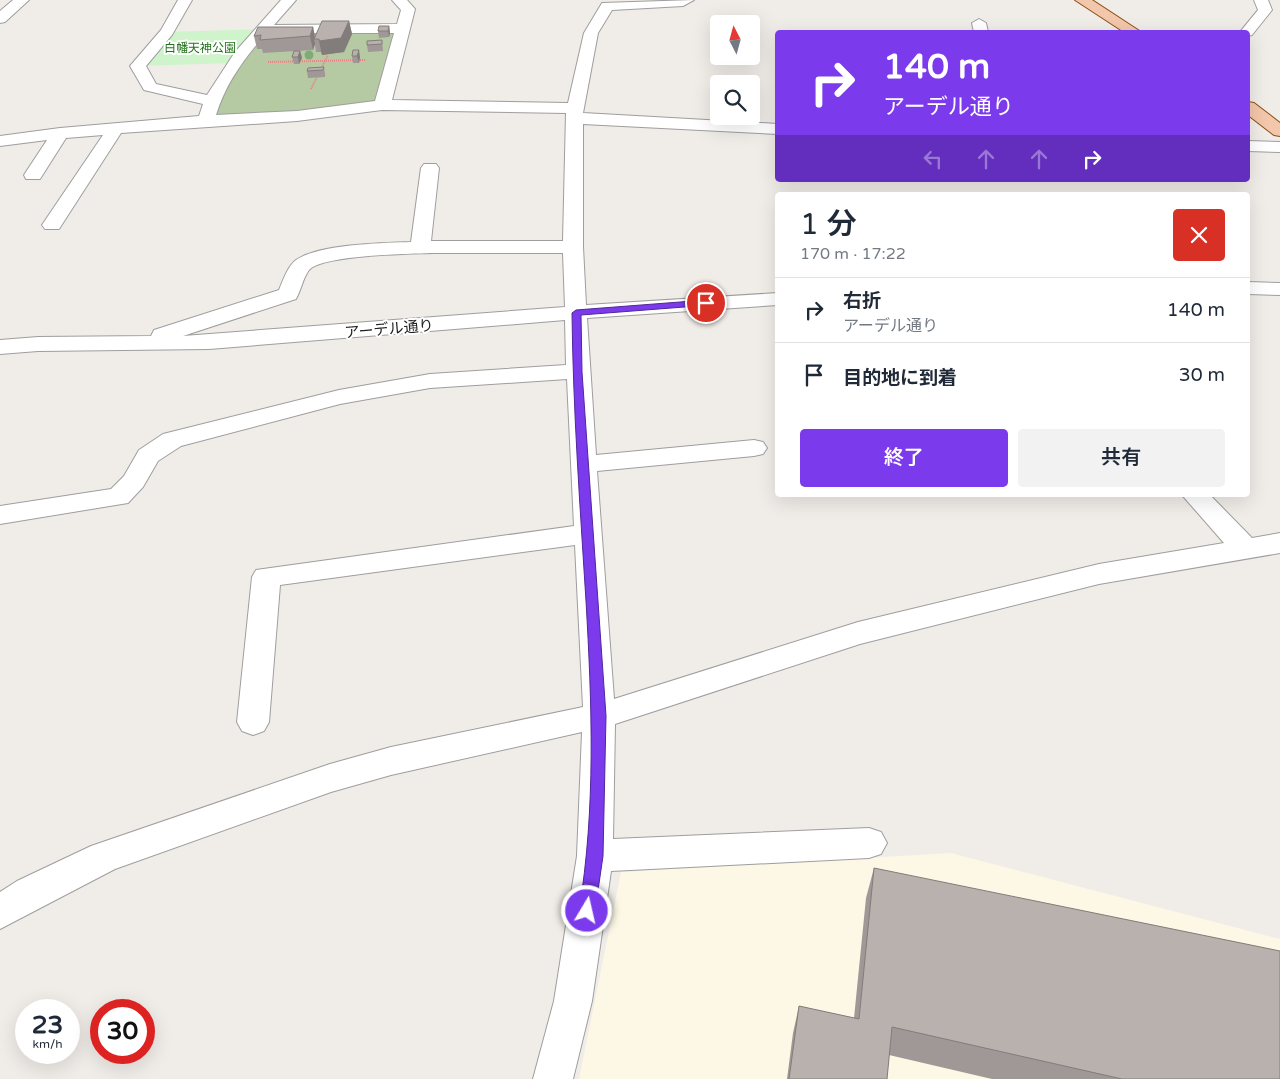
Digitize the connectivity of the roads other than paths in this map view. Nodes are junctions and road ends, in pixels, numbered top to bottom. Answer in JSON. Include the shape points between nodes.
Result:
{"nodes":[{"id":1,"x":22,"y":0,"type":"edge"},
{"id":2,"x":185,"y":0,"type":"edge"},
{"id":3,"x":289,"y":0,"type":"edge"},
{"id":4,"x":399,"y":0,"type":"edge"},
{"id":5,"x":687,"y":0,"type":"edge"},
{"id":6,"x":1082,"y":0,"type":"edge"},
{"id":7,"x":1261,"y":0,"type":"edge"},
{"id":8,"x":0,"y":19,"type":"edge"},
{"id":9,"x":404,"y":28,"type":"junction"},
{"id":10,"x":261,"y":29,"type":"junction"},
{"id":11,"x":1131,"y":30,"type":"edge"},
{"id":12,"x":1249,"y":30,"type":"edge"},
{"id":13,"x":211,"y":101,"type":"junction"},
{"id":14,"x":382,"y":104,"type":"junction"},
{"id":15,"x":1250,"y":108,"type":"edge"},
{"id":16,"x":575,"y":113,"type":"junction"},
{"id":17,"x":206,"y":121,"type":"junction"},
{"id":18,"x":115,"y":128,"type":"junction"},
{"id":19,"x":775,"y":129,"type":"edge"},
{"id":20,"x":1280,"y":131,"type":"edge"},
{"id":21,"x":60,"y":133,"type":"junction"},
{"id":22,"x":0,"y":141,"type":"edge"},
{"id":23,"x":1250,"y":146,"type":"edge"},
{"id":24,"x":1280,"y":147,"type":"edge"},
{"id":25,"x":430,"y":168,"type":"dead end"},
{"id":26,"x":34,"y":175,"type":"dead end"},
{"id":27,"x":52,"y":225,"type":"dead end"},
{"id":28,"x":573,"y":247,"type":"junction"},
{"id":29,"x":420,"y":248,"type":"junction"},
{"id":30,"x":1250,"y":288,"type":"edge"},
{"id":31,"x":1280,"y":289,"type":"edge"},
{"id":32,"x":775,"y":299,"type":"edge"},
{"id":33,"x":576,"y":313,"type":"junction"},
{"id":34,"x":140,"y":342,"type":"junction"},
{"id":35,"x":0,"y":347,"type":"edge"},
{"id":36,"x":578,"y":372,"type":"junction"},
{"id":37,"x":754,"y":448,"type":"dead end"},
{"id":38,"x":583,"y":464,"type":"junction"},
{"id":39,"x":1198,"y":497,"type":"edge"},
{"id":40,"x":0,"y":514,"type":"edge"},
{"id":41,"x":588,"y":534,"type":"junction"},
{"id":42,"x":1267,"y":552,"type":"edge"},
{"id":43,"x":599,"y":716,"type":"junction"},
{"id":44,"x":253,"y":722,"type":"dead end"},
{"id":45,"x":868,"y":843,"type":"dead end"},
{"id":46,"x":596,"y":856,"type":"junction"},
{"id":47,"x":0,"y":912,"type":"edge"},
{"id":48,"x":553,"y":1079,"type":"edge"}],
"edges":[{"from":1,"to":8,"type":"street"},
{"from":2,"to":13,"type":"street","via":[[167,32],[138,66],[150,87]]},
{"from":3,"to":10,"type":"street"},
{"from":4,"to":9,"type":"street","via":[[408,9]]},
{"from":5,"to":16,"type":"street","via":[[607,6],[591,33]]},
{"from":6,"to":11,"type":"main road"},
{"from":7,"to":12,"type":"street","via":[[1265,10]]},
{"from":9,"to":10,"type":"street"},
{"from":9,"to":14,"type":"street"},
{"from":10,"to":13,"type":"street"},
{"from":13,"to":17,"type":"street"},
{"from":14,"to":16,"type":"street"},
{"from":14,"to":17,"type":"street","via":[[297,116]]},
{"from":15,"to":20,"type":"main road"},
{"from":16,"to":19,"type":"street"},
{"from":16,"to":28,"type":"street"},
{"from":17,"to":18,"type":"street"},
{"from":18,"to":21,"type":"street"},
{"from":18,"to":27,"type":"street"},
{"from":21,"to":22,"type":"street"},
{"from":21,"to":26,"type":"street"},
{"from":23,"to":24,"type":"street"},
{"from":25,"to":29,"type":"street"},
{"from":28,"to":29,"type":"street"},
{"from":28,"to":33,"type":"street"},
{"from":29,"to":34,"type":"street","via":[[322,255],[303,264],[288,294]]},
{"from":30,"to":31,"type":"street"},
{"from":32,"to":33,"type":"street","name":"アーデル通り"},
{"from":33,"to":34,"type":"street","name":"アーデル通り","via":[[219,342]]},
{"from":33,"to":36,"type":"street"},
{"from":34,"to":35,"type":"street","name":"アーデル通り"},
{"from":36,"to":38,"type":"street"},
{"from":36,"to":40,"type":"street","via":[[430,381],[338,398],[172,440],[148,456],[134,481],[119,497]]},
{"from":37,"to":38,"type":"street"},
{"from":38,"to":41,"type":"street"},
{"from":39,"to":42,"type":"street"},
{"from":41,"to":43,"type":"street"},
{"from":41,"to":44,"type":"street","via":[[266,577]]},
{"from":42,"to":43,"type":"street","via":[[1099,574],[858,633]]},
{"from":43,"to":46,"type":"street"},
{"from":43,"to":47,"type":"street","via":[[392,761],[330,778],[104,857],[30,893]]},
{"from":45,"to":46,"type":"street"},
{"from":46,"to":48,"type":"street","via":[[573,1001]]}]}
